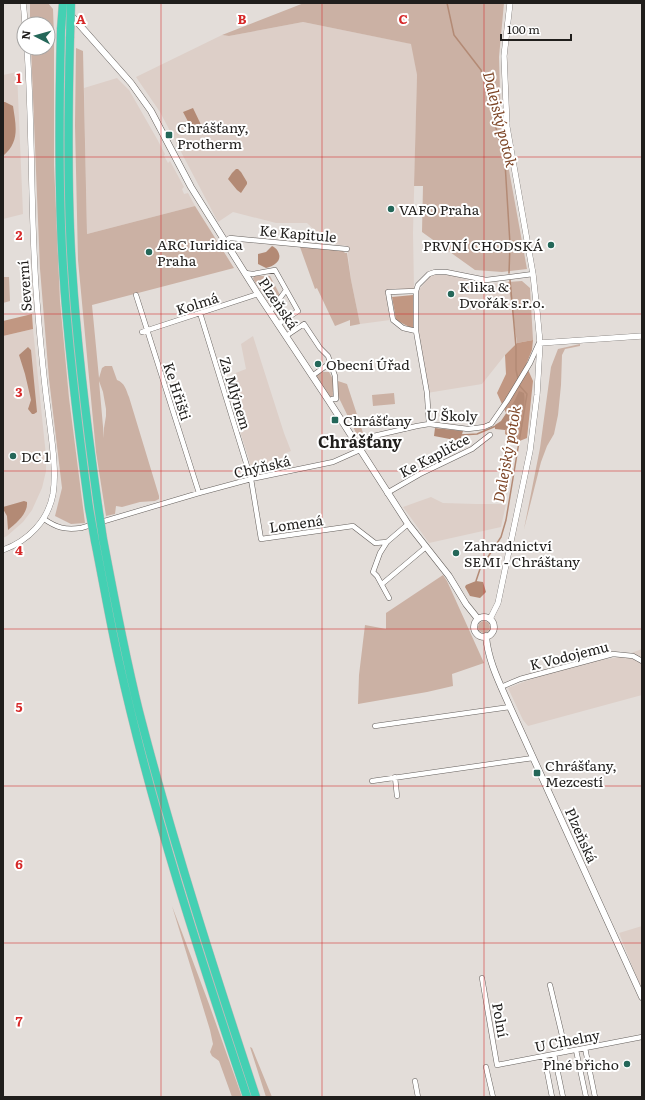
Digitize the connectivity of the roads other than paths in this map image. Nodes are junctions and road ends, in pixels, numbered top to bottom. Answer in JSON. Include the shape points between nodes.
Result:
{"nodes":[{"id":1,"x":24,"y":3,"type":"edge"},
{"id":2,"x":61,"y":3,"type":"edge"},
{"id":3,"x":71,"y":3,"type":"edge"},
{"id":4,"x":510,"y":3,"type":"edge"},
{"id":5,"x":24,"y":16,"type":"edge"},
{"id":6,"x":28,"y":56,"type":"edge"},
{"id":7,"x":225,"y":241,"type":"junction"},
{"id":8,"x":347,"y":249,"type":"dead end"},
{"id":9,"x":245,"y":274,"type":"junction"},
{"id":10,"x":533,"y":274,"type":"junction"},
{"id":11,"x":286,"y":290,"type":"junction"},
{"id":12,"x":416,"y":291,"type":"junction"},
{"id":13,"x":258,"y":294,"type":"junction"},
{"id":14,"x":136,"y":295,"type":"dead end"},
{"id":15,"x":270,"y":312,"type":"junction"},
{"id":16,"x":200,"y":313,"type":"junction"},
{"id":17,"x":278,"y":324,"type":"junction"},
{"id":18,"x":148,"y":330,"type":"junction"},
{"id":19,"x":416,"y":331,"type":"junction"},
{"id":20,"x":142,"y":332,"type":"dead end"},
{"id":21,"x":286,"y":336,"type":"junction"},
{"id":22,"x":642,"y":336,"type":"edge"},
{"id":23,"x":540,"y":342,"type":"junction"},
{"id":24,"x":330,"y":363,"type":"junction"},
{"id":25,"x":312,"y":376,"type":"junction"},
{"id":26,"x":329,"y":401,"type":"junction"},
{"id":27,"x":429,"y":424,"type":"junction"},
{"id":28,"x":490,"y":435,"type":"dead end"},
{"id":29,"x":366,"y":438,"type":"dead end"},
{"id":30,"x":360,"y":450,"type":"junction"},
{"id":31,"x":251,"y":480,"type":"junction"},
{"id":32,"x":199,"y":493,"type":"junction"},
{"id":33,"x":387,"y":493,"type":"junction"},
{"id":34,"x":44,"y":519,"type":"junction"},
{"id":35,"x":408,"y":524,"type":"junction"},
{"id":36,"x":387,"y":542,"type":"junction"},
{"id":37,"x":426,"y":547,"type":"junction"},
{"id":38,"x":3,"y":550,"type":"edge"},
{"id":39,"x":382,"y":584,"type":"junction"},
{"id":40,"x":389,"y":598,"type":"dead end"},
{"id":41,"x":478,"y":619,"type":"junction"},
{"id":42,"x":490,"y":619,"type":"junction"},
{"id":43,"x":486,"y":636,"type":"junction"},
{"id":44,"x":642,"y":661,"type":"edge"},
{"id":45,"x":501,"y":687,"type":"junction"},
{"id":46,"x":510,"y":707,"type":"junction"},
{"id":47,"x":376,"y":726,"type":"dead end"},
{"id":48,"x":533,"y":758,"type":"junction"},
{"id":49,"x":395,"y":777,"type":"junction"},
{"id":50,"x":372,"y":781,"type":"dead end"},
{"id":51,"x":397,"y":796,"type":"dead end"},
{"id":52,"x":482,"y":978,"type":"dead end"},
{"id":53,"x":550,"y":985,"type":"dead end"},
{"id":54,"x":642,"y":998,"type":"edge"},
{"id":55,"x":642,"y":1037,"type":"edge"},
{"id":56,"x":585,"y":1048,"type":"junction"},
{"id":57,"x":576,"y":1050,"type":"junction"},
{"id":58,"x":566,"y":1052,"type":"junction"},
{"id":59,"x":554,"y":1054,"type":"junction"},
{"id":60,"x":544,"y":1056,"type":"junction"},
{"id":61,"x":497,"y":1065,"type":"joint"},
{"id":62,"x":486,"y":1067,"type":"dead end"},
{"id":63,"x":415,"y":1081,"type":"dead end"},
{"id":64,"x":247,"y":1097,"type":"edge"},
{"id":65,"x":256,"y":1097,"type":"edge"},
{"id":66,"x":418,"y":1097,"type":"edge"},
{"id":67,"x":493,"y":1097,"type":"edge"},
{"id":68,"x":552,"y":1097,"type":"edge"},
{"id":69,"x":563,"y":1097,"type":"edge"},
{"id":70,"x":586,"y":1097,"type":"edge"},
{"id":71,"x":595,"y":1097,"type":"edge"}],
"edges":[{"from":1,"to":5,"type":"street"},
{"from":2,"to":7,"type":"main road","name":"Plzeňská","via":[[131,83],[151,111],[191,188]]},
{"from":2,"to":64,"type":"highway","bridge":true,"via":[[59,134],[63,267],[76,407],[89,508],[119,662],[158,816]]},
{"from":3,"to":65,"type":"highway","bridge":true,"via":[[69,135],[72,267],[84,404],[98,506],[114,598],[142,722],[195,910]]},
{"from":4,"to":10,"type":"street","via":[[504,56],[507,127]]},
{"from":6,"to":34,"type":"street","name":"Severní","via":[[35,276],[54,471],[51,504]]},
{"from":7,"to":8,"type":"street","name":"Ke Kapitule","via":[[230,238]]},
{"from":7,"to":9,"type":"main road","name":"Plzeňská"},
{"from":9,"to":11,"type":"street","via":[[275,270]]},
{"from":9,"to":13,"type":"main road","name":"Plzeňská"},
{"from":10,"to":12,"type":"street","via":[[486,280],[435,272],[429,274],[418,285]]},
{"from":10,"to":23,"type":"street"},
{"from":11,"to":15,"type":"street"},
{"from":11,"to":17,"type":"street","via":[[298,311]]},
{"from":12,"to":19,"type":"street"},
{"from":12,"to":19,"type":"street","via":[[388,292],[393,320],[403,328]]},
{"from":13,"to":15,"type":"main road","name":"Plzeňská"},
{"from":13,"to":16,"type":"street","name":"Kolmá"},
{"from":14,"to":18,"type":"street","name":"Ke Hřišti"},
{"from":15,"to":17,"type":"main road","name":"Plzeňská"},
{"from":16,"to":18,"type":"street","name":"Kolmá"},
{"from":16,"to":31,"type":"street","name":"Za Mlýnem"},
{"from":17,"to":21,"type":"main road","name":"Plzeňská"},
{"from":18,"to":20,"type":"street","name":"Kolmá"},
{"from":18,"to":32,"type":"street","name":"Ke Hřišti"},
{"from":19,"to":27,"type":"street","via":[[427,393]]},
{"from":21,"to":24,"type":"street","via":[[304,324],[328,356]]},
{"from":21,"to":25,"type":"main road","name":"Plzeňská"},
{"from":22,"to":23,"type":"street"},
{"from":23,"to":27,"type":"street","name":"U Školy","via":[[530,363],[491,424],[468,429]]},
{"from":23,"to":42,"type":"street","via":[[530,451],[498,603]]},
{"from":24,"to":25,"type":"street"},
{"from":24,"to":26,"type":"street","via":[[336,376],[336,399]]},
{"from":25,"to":26,"type":"main road","name":"Plzeňská"},
{"from":26,"to":30,"type":"main road","name":"Plzeňská"},
{"from":27,"to":29,"type":"street","name":"U Školy"},
{"from":28,"to":33,"type":"street","name":"Ke Kapličce","via":[[472,449]]},
{"from":30,"to":31,"type":"street","name":"Chýňská","via":[[333,462]]},
{"from":30,"to":33,"type":"main road","name":"Plzeňská"},
{"from":31,"to":32,"type":"street","name":"Chýňská"},
{"from":31,"to":36,"type":"street","name":"Lomená","via":[[261,539],[353,526],[375,543]]},
{"from":32,"to":34,"type":"street","name":"Chýňská","via":[[81,528],[62,528]]},
{"from":33,"to":35,"type":"main road","name":"Plzeňská"},
{"from":34,"to":38,"type":"street","name":"Severní","via":[[24,540]]},
{"from":35,"to":36,"type":"street"},
{"from":35,"to":37,"type":"main road","name":"Plzeňská"},
{"from":36,"to":39,"type":"street","via":[[373,572]]},
{"from":37,"to":39,"type":"street"},
{"from":37,"to":41,"type":"main road","name":"Plzeňská"},
{"from":39,"to":40,"type":"street"},
{"from":41,"to":42,"type":"main road"},
{"from":41,"to":43,"type":"main road","name":"Plzeňská","via":[[475,630],[479,635]]},
{"from":42,"to":43,"type":"main road","name":"Plzeňská","via":[[494,628]]},
{"from":43,"to":45,"type":"main road","name":"Plzeňská","via":[[489,655]]},
{"from":44,"to":45,"type":"street","name":"K Vodojemu","via":[[633,656],[613,654],[520,679]]},
{"from":45,"to":46,"type":"main road","name":"Plzeňská"},
{"from":46,"to":47,"type":"street"},
{"from":46,"to":48,"type":"main road","name":"Plzeňská"},
{"from":48,"to":49,"type":"street"},
{"from":48,"to":54,"type":"main road","name":"Plzeňská"},
{"from":49,"to":50,"type":"street"},
{"from":49,"to":51,"type":"street"},
{"from":52,"to":61,"type":"street","name":"Polní"},
{"from":53,"to":58,"type":"street"},
{"from":55,"to":56,"type":"street","name":"U Cihelny"},
{"from":56,"to":57,"type":"street","name":"U Cihelny"},
{"from":56,"to":71,"type":"street"},
{"from":57,"to":58,"type":"street","name":"U Cihelny"},
{"from":57,"to":70,"type":"street"},
{"from":58,"to":59,"type":"street","name":"U Cihelny"},
{"from":59,"to":60,"type":"street","name":"U Cihelny"},
{"from":59,"to":69,"type":"street"},
{"from":60,"to":61,"type":"street","name":"U Cihelny"},
{"from":60,"to":68,"type":"street"},
{"from":62,"to":67,"type":"street"},
{"from":63,"to":66,"type":"street"}]}
